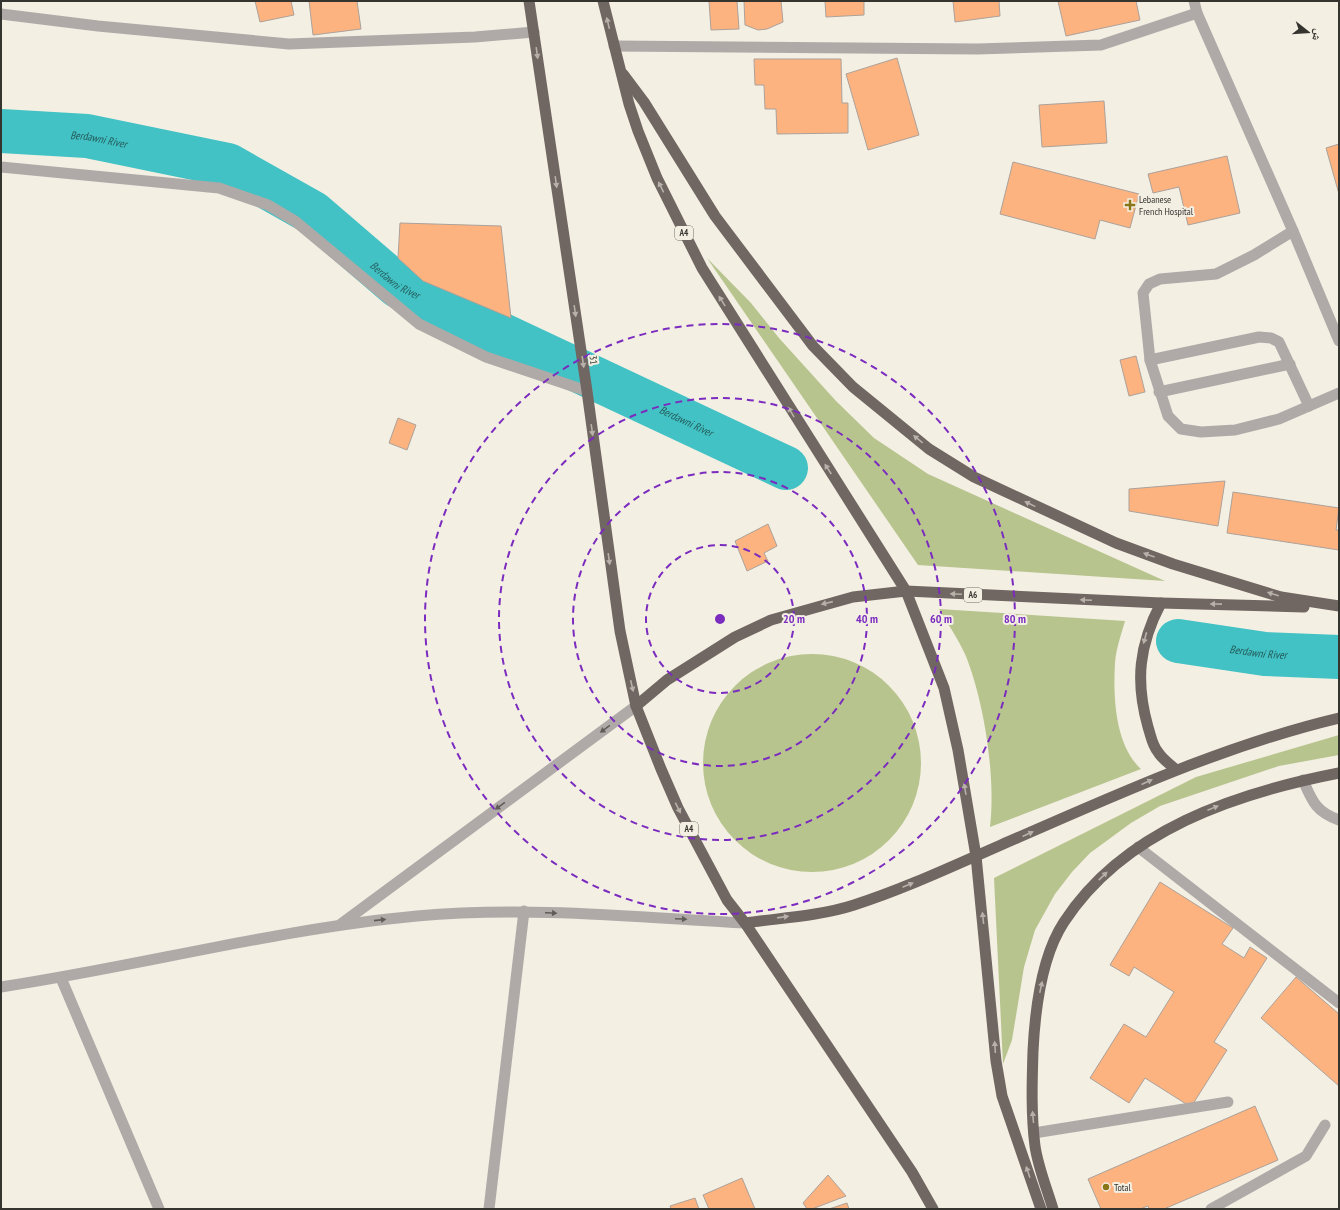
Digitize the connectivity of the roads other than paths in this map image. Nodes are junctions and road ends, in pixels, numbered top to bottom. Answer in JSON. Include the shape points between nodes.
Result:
{"nodes":[{"id":1,"x":530,"y":1,"type":"edge"},
{"id":2,"x":603,"y":1,"type":"edge"},
{"id":3,"x":1194,"y":1,"type":"edge"},
{"id":4,"x":1197,"y":13,"type":"junction"},
{"id":5,"x":1,"y":14,"type":"edge"},
{"id":6,"x":534,"y":32,"type":"junction"},
{"id":7,"x":614,"y":46,"type":"junction"},
{"id":8,"x":620,"y":72,"type":"junction"},
{"id":9,"x":1,"y":167,"type":"edge"},
{"id":10,"x":1294,"y":231,"type":"junction"},
{"id":11,"x":1339,"y":341,"type":"edge"},
{"id":12,"x":1150,"y":360,"type":"junction"},
{"id":13,"x":1290,"y":364,"type":"junction"},
{"id":14,"x":587,"y":391,"type":"junction"},
{"id":15,"x":1159,"y":392,"type":"junction"},
{"id":16,"x":1339,"y":393,"type":"edge"},
{"id":17,"x":1309,"y":406,"type":"junction"},
{"id":18,"x":906,"y":592,"type":"junction"},
{"id":19,"x":1161,"y":603,"type":"junction"},
{"id":20,"x":1339,"y":607,"type":"edge"},
{"id":21,"x":636,"y":706,"type":"junction"},
{"id":22,"x":1339,"y":718,"type":"edge"},
{"id":23,"x":1175,"y":770,"type":"junction"},
{"id":24,"x":1339,"y":773,"type":"edge"},
{"id":25,"x":1304,"y":780,"type":"junction"},
{"id":26,"x":1339,"y":820,"type":"edge"},
{"id":27,"x":1138,"y":847,"type":"junction"},
{"id":28,"x":976,"y":856,"type":"junction"},
{"id":29,"x":524,"y":911,"type":"junction"},
{"id":30,"x":745,"y":922,"type":"junction"},
{"id":31,"x":341,"y":924,"type":"junction"},
{"id":32,"x":61,"y":978,"type":"junction"},
{"id":33,"x":1,"y":987,"type":"edge"},
{"id":34,"x":1339,"y":1002,"type":"edge"},
{"id":35,"x":1228,"y":1102,"type":"dead end"},
{"id":36,"x":1325,"y":1125,"type":"dead end"},
{"id":37,"x":1034,"y":1134,"type":"junction"},
{"id":38,"x":159,"y":1209,"type":"edge"},
{"id":39,"x":489,"y":1209,"type":"edge"},
{"id":40,"x":933,"y":1209,"type":"edge"},
{"id":41,"x":1041,"y":1209,"type":"edge"},
{"id":42,"x":1053,"y":1209,"type":"edge"},
{"id":43,"x":1211,"y":1209,"type":"edge"}],
"edges":[{"from":1,"to":6,"type":"highway","name":"31"},
{"from":7,"to":2,"type":"highway","number":"A4","one_way":true},
{"from":3,"to":4,"type":"street"},
{"from":4,"to":7,"type":"street","via":[[1101,45],[977,49]]},
{"from":4,"to":10,"type":"street"},
{"from":5,"to":6,"type":"street","via":[[289,44],[475,37]]},
{"from":6,"to":14,"type":"highway","name":"31","one_way":true},
{"from":7,"to":8,"type":"highway","number":"A4"},
{"from":18,"to":8,"type":"highway","number":"A4","one_way":true,"via":[[702,268],[657,178],[638,131]]},
{"from":20,"to":8,"type":"highway","one_way":true,"via":[[1281,597],[1173,564],[1116,543],[974,477],[929,448],[853,387],[813,346],[715,216],[644,102]]},
{"from":9,"to":14,"type":"street","via":[[219,188],[268,205],[294,221],[419,324],[486,357]]},
{"from":10,"to":11,"type":"street"},
{"from":10,"to":12,"type":"street","via":[[1216,274],[1160,279],[1150,284],[1143,293]]},
{"from":12,"to":13,"type":"street","via":[[1266,337],[1279,342]]},
{"from":12,"to":15,"type":"street"},
{"from":13,"to":15,"type":"street"},
{"from":13,"to":17,"type":"street"},
{"from":14,"to":21,"type":"highway","number":"A4","one_way":true,"via":[[620,631]]},
{"from":15,"to":17,"type":"street","via":[[1173,423],[1181,428],[1201,432],[1235,430],[1279,419]]},
{"from":16,"to":17,"type":"street"},
{"from":19,"to":18,"type":"highway","number":"A6","one_way":true},
{"from":18,"to":21,"type":"highway","number":"A6","one_way":true,"via":[[853,597],[771,620],[735,637],[702,657],[667,680]]},
{"from":28,"to":18,"type":"highway","number":"A4","one_way":true,"via":[[958,750],[944,688]]},
{"from":20,"to":19,"type":"highway","number":"A6","one_way":true},
{"from":19,"to":23,"type":"highway","one_way":true,"via":[[1149,626],[1141,660],[1142,704],[1153,744],[1158,754]]},
{"from":21,"to":30,"type":"highway","number":"A4","one_way":true,"via":[[678,808],[727,900]]},
{"from":21,"to":31,"type":"street","one_way":true},
{"from":22,"to":23,"type":"highway","via":[[1269,737]]},
{"from":28,"to":23,"type":"highway","one_way":true},
{"from":24,"to":25,"type":"highway"},
{"from":25,"to":26,"type":"street","via":[[1318,810]]},
{"from":27,"to":25,"type":"highway","one_way":true,"via":[[1189,818],[1216,807]]},
{"from":27,"to":34,"type":"street"},
{"from":37,"to":27,"type":"highway","one_way":true,"via":[[1032,1069],[1036,1008],[1051,949],[1063,923],[1089,890]]},
{"from":30,"to":28,"type":"highway","one_way":true,"via":[[852,906]]},
{"from":41,"to":28,"type":"highway","number":"A4","one_way":true,"via":[[1002,1096],[996,1062]]},
{"from":29,"to":30,"type":"street","one_way":true},
{"from":31,"to":29,"type":"street","one_way":true,"via":[[465,912]]},
{"from":29,"to":39,"type":"street"},
{"from":30,"to":40,"type":"highway","number":"A4","via":[[912,1172]]},
{"from":31,"to":32,"type":"street"},
{"from":32,"to":33,"type":"street"},
{"from":32,"to":38,"type":"street"},
{"from":35,"to":37,"type":"street"},
{"from":36,"to":43,"type":"street","via":[[1306,1156]]},
{"from":37,"to":42,"type":"highway","via":[[1035,1148]]}]}
